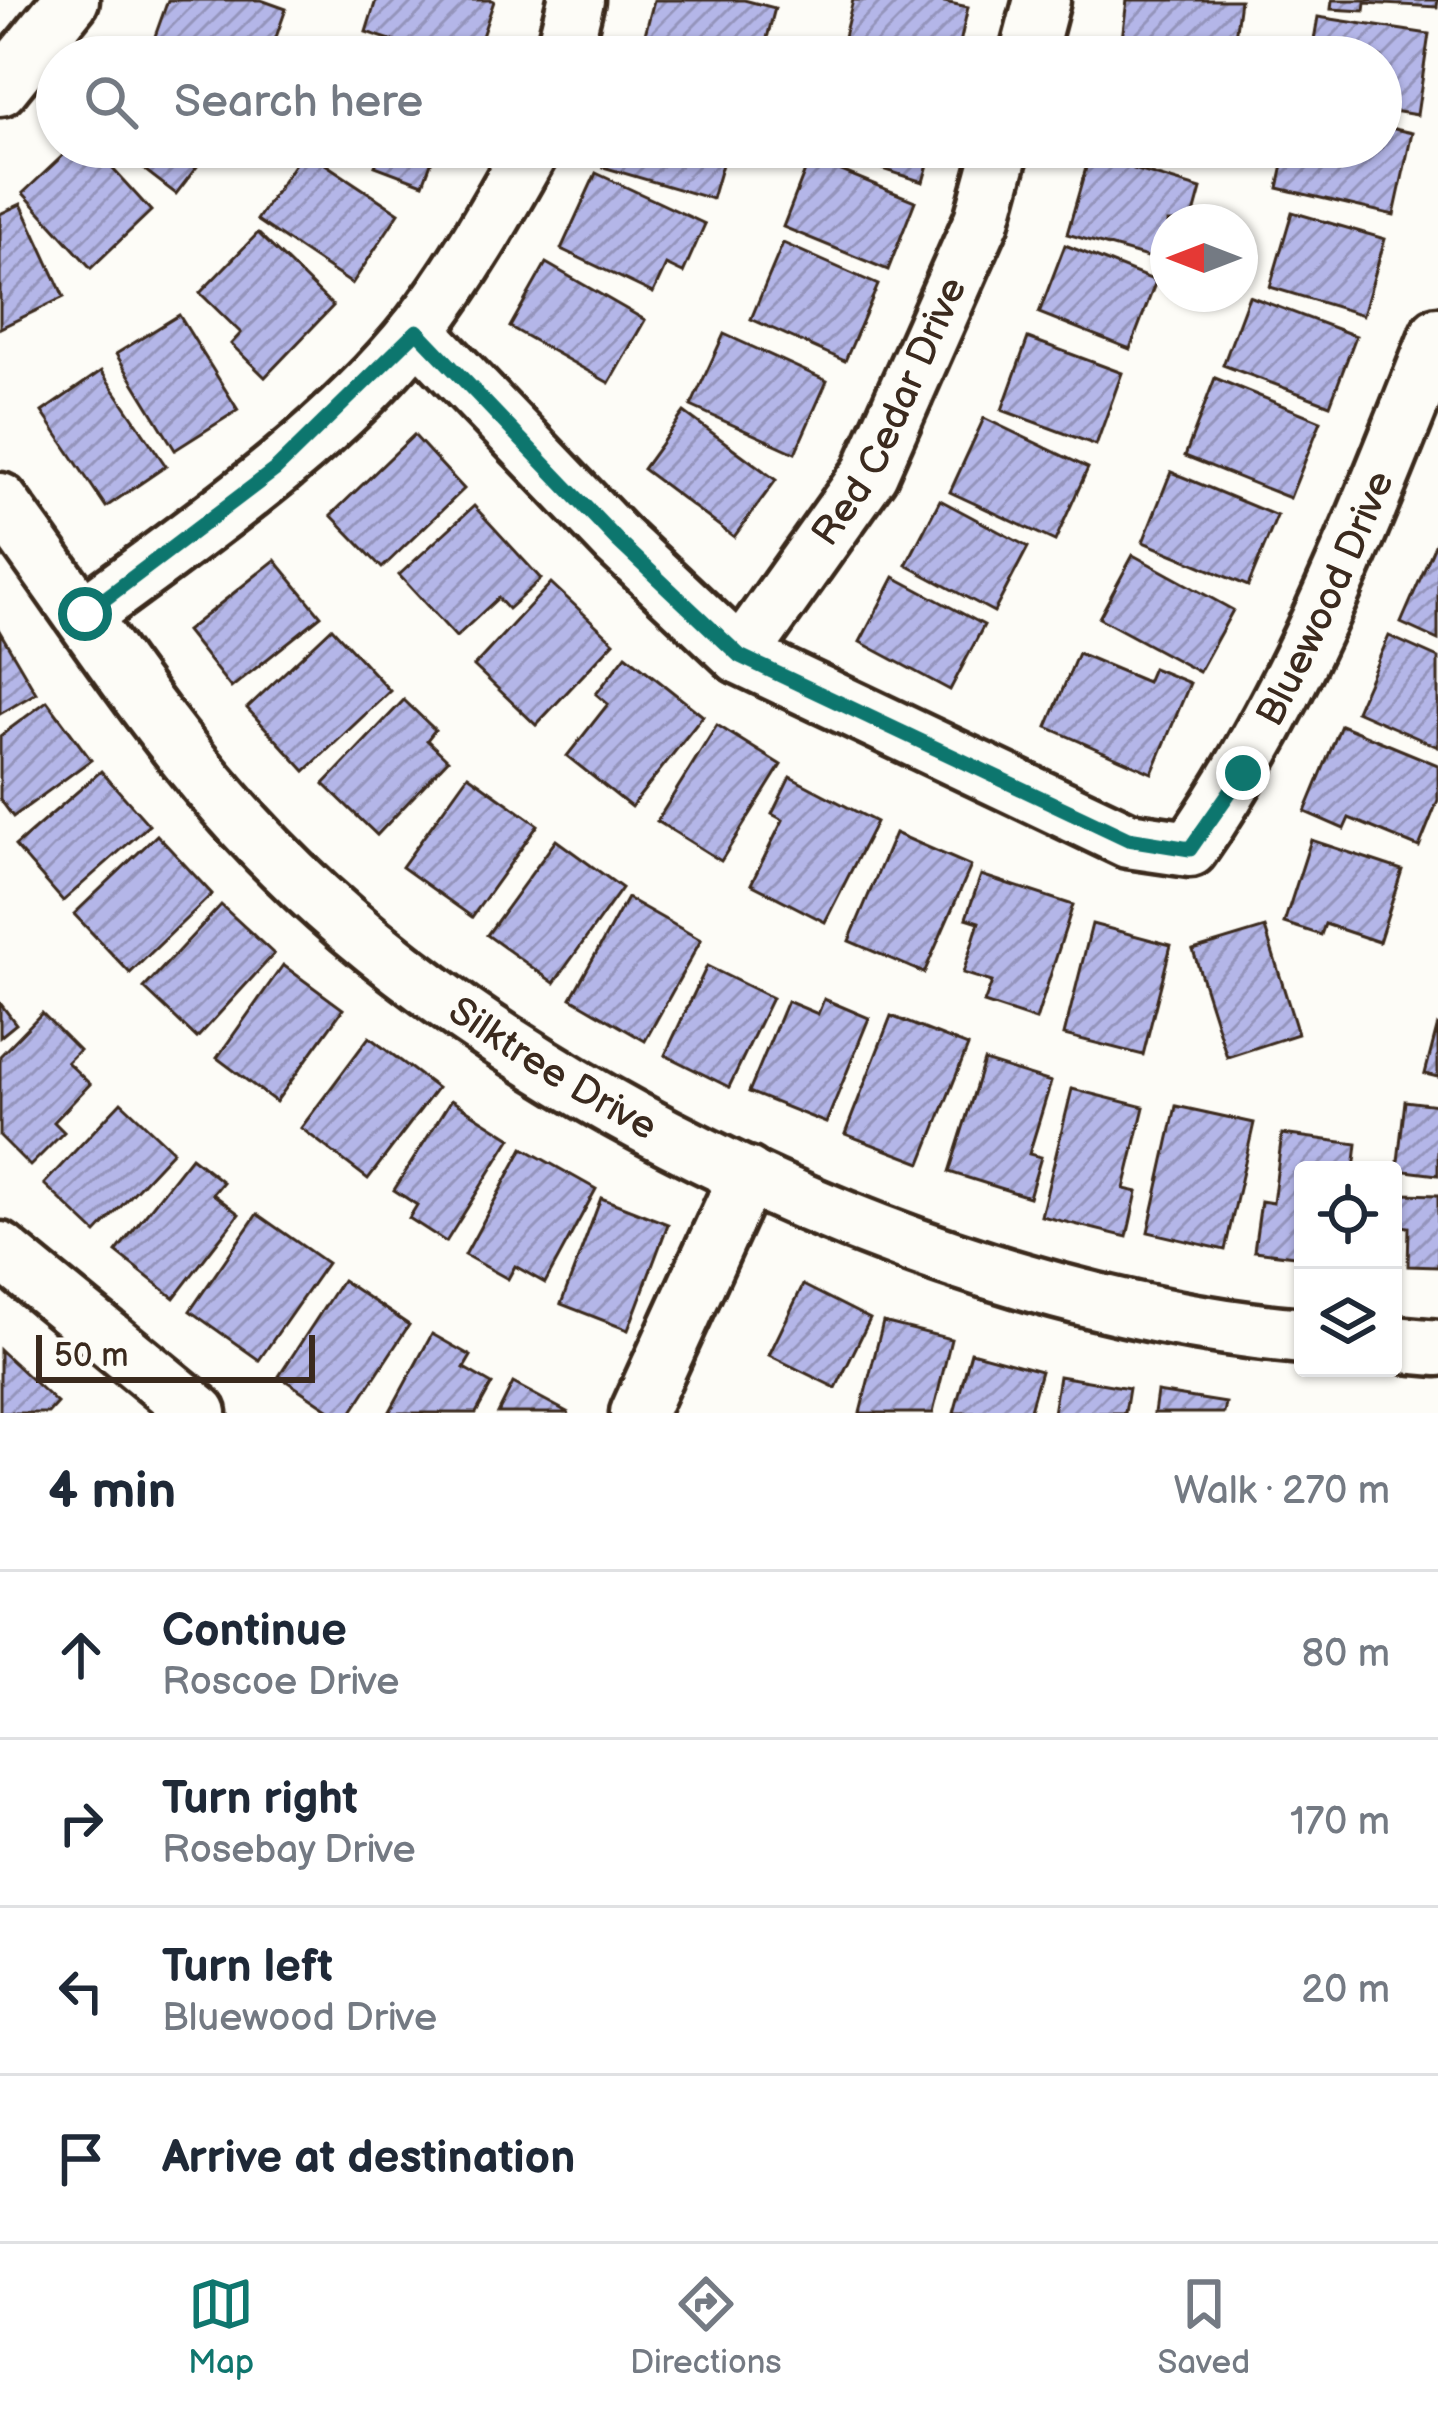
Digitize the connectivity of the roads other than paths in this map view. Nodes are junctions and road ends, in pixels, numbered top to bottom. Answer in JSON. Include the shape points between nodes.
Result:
{"nodes":[{"id":1,"x":71,"y":0,"type":"edge"},
{"id":2,"x":576,"y":0,"type":"edge"},
{"id":3,"x":1042,"y":0,"type":"edge"},
{"id":4,"x":42,"y":36,"type":"edge"},
{"id":5,"x":567,"y":36,"type":"edge"},
{"id":6,"x":1033,"y":36,"type":"edge"},
{"id":7,"x":36,"y":43,"type":"edge"},
{"id":8,"x":0,"y":88,"type":"edge"},
{"id":9,"x":521,"y":168,"type":"edge"},
{"id":10,"x":996,"y":168,"type":"edge"},
{"id":11,"x":417,"y":331,"type":"junction"},
{"id":12,"x":1438,"y":335,"type":"edge"},
{"id":13,"x":0,"y":501,"type":"edge"},
{"id":14,"x":85,"y":614,"type":"junction"},
{"id":15,"x":740,"y":656,"type":"junction"},
{"id":16,"x":747,"y":1175,"type":"junction"},
{"id":17,"x":0,"y":1250,"type":"edge"},
{"id":18,"x":1294,"y":1335,"type":"edge"},
{"id":19,"x":1402,"y":1345,"type":"edge"},
{"id":20,"x":1438,"y":1348,"type":"edge"},
{"id":21,"x":199,"y":1413,"type":"edge"},
{"id":22,"x":638,"y":1413,"type":"edge"}],
"edges":[{"from":1,"to":4,"type":"street"},
{"from":2,"to":5,"type":"street"},
{"from":3,"to":6,"type":"street"},
{"from":7,"to":8,"type":"street"},
{"from":9,"to":11,"type":"street"},
{"from":10,"to":15,"type":"street","name":"Red Cedar Drive","via":[[982,220],[870,473]]},
{"from":11,"to":14,"type":"street","via":[[276,469]]},
{"from":11,"to":15,"type":"street"},
{"from":12,"to":15,"type":"street","name":"Bluewood Drive","via":[[1380,482],[1243,773],[1190,849],[1128,839]]},
{"from":13,"to":14,"type":"street","name":"Silktree Drive"},
{"from":14,"to":16,"type":"street","name":"Silktree Drive","via":[[246,827],[335,910],[577,1086]]},
{"from":16,"to":18,"type":"street","name":"Silktree Drive","via":[[1001,1275],[1173,1320]]},
{"from":16,"to":22,"type":"street"},
{"from":17,"to":21,"type":"street"},
{"from":19,"to":20,"type":"street"}]}
